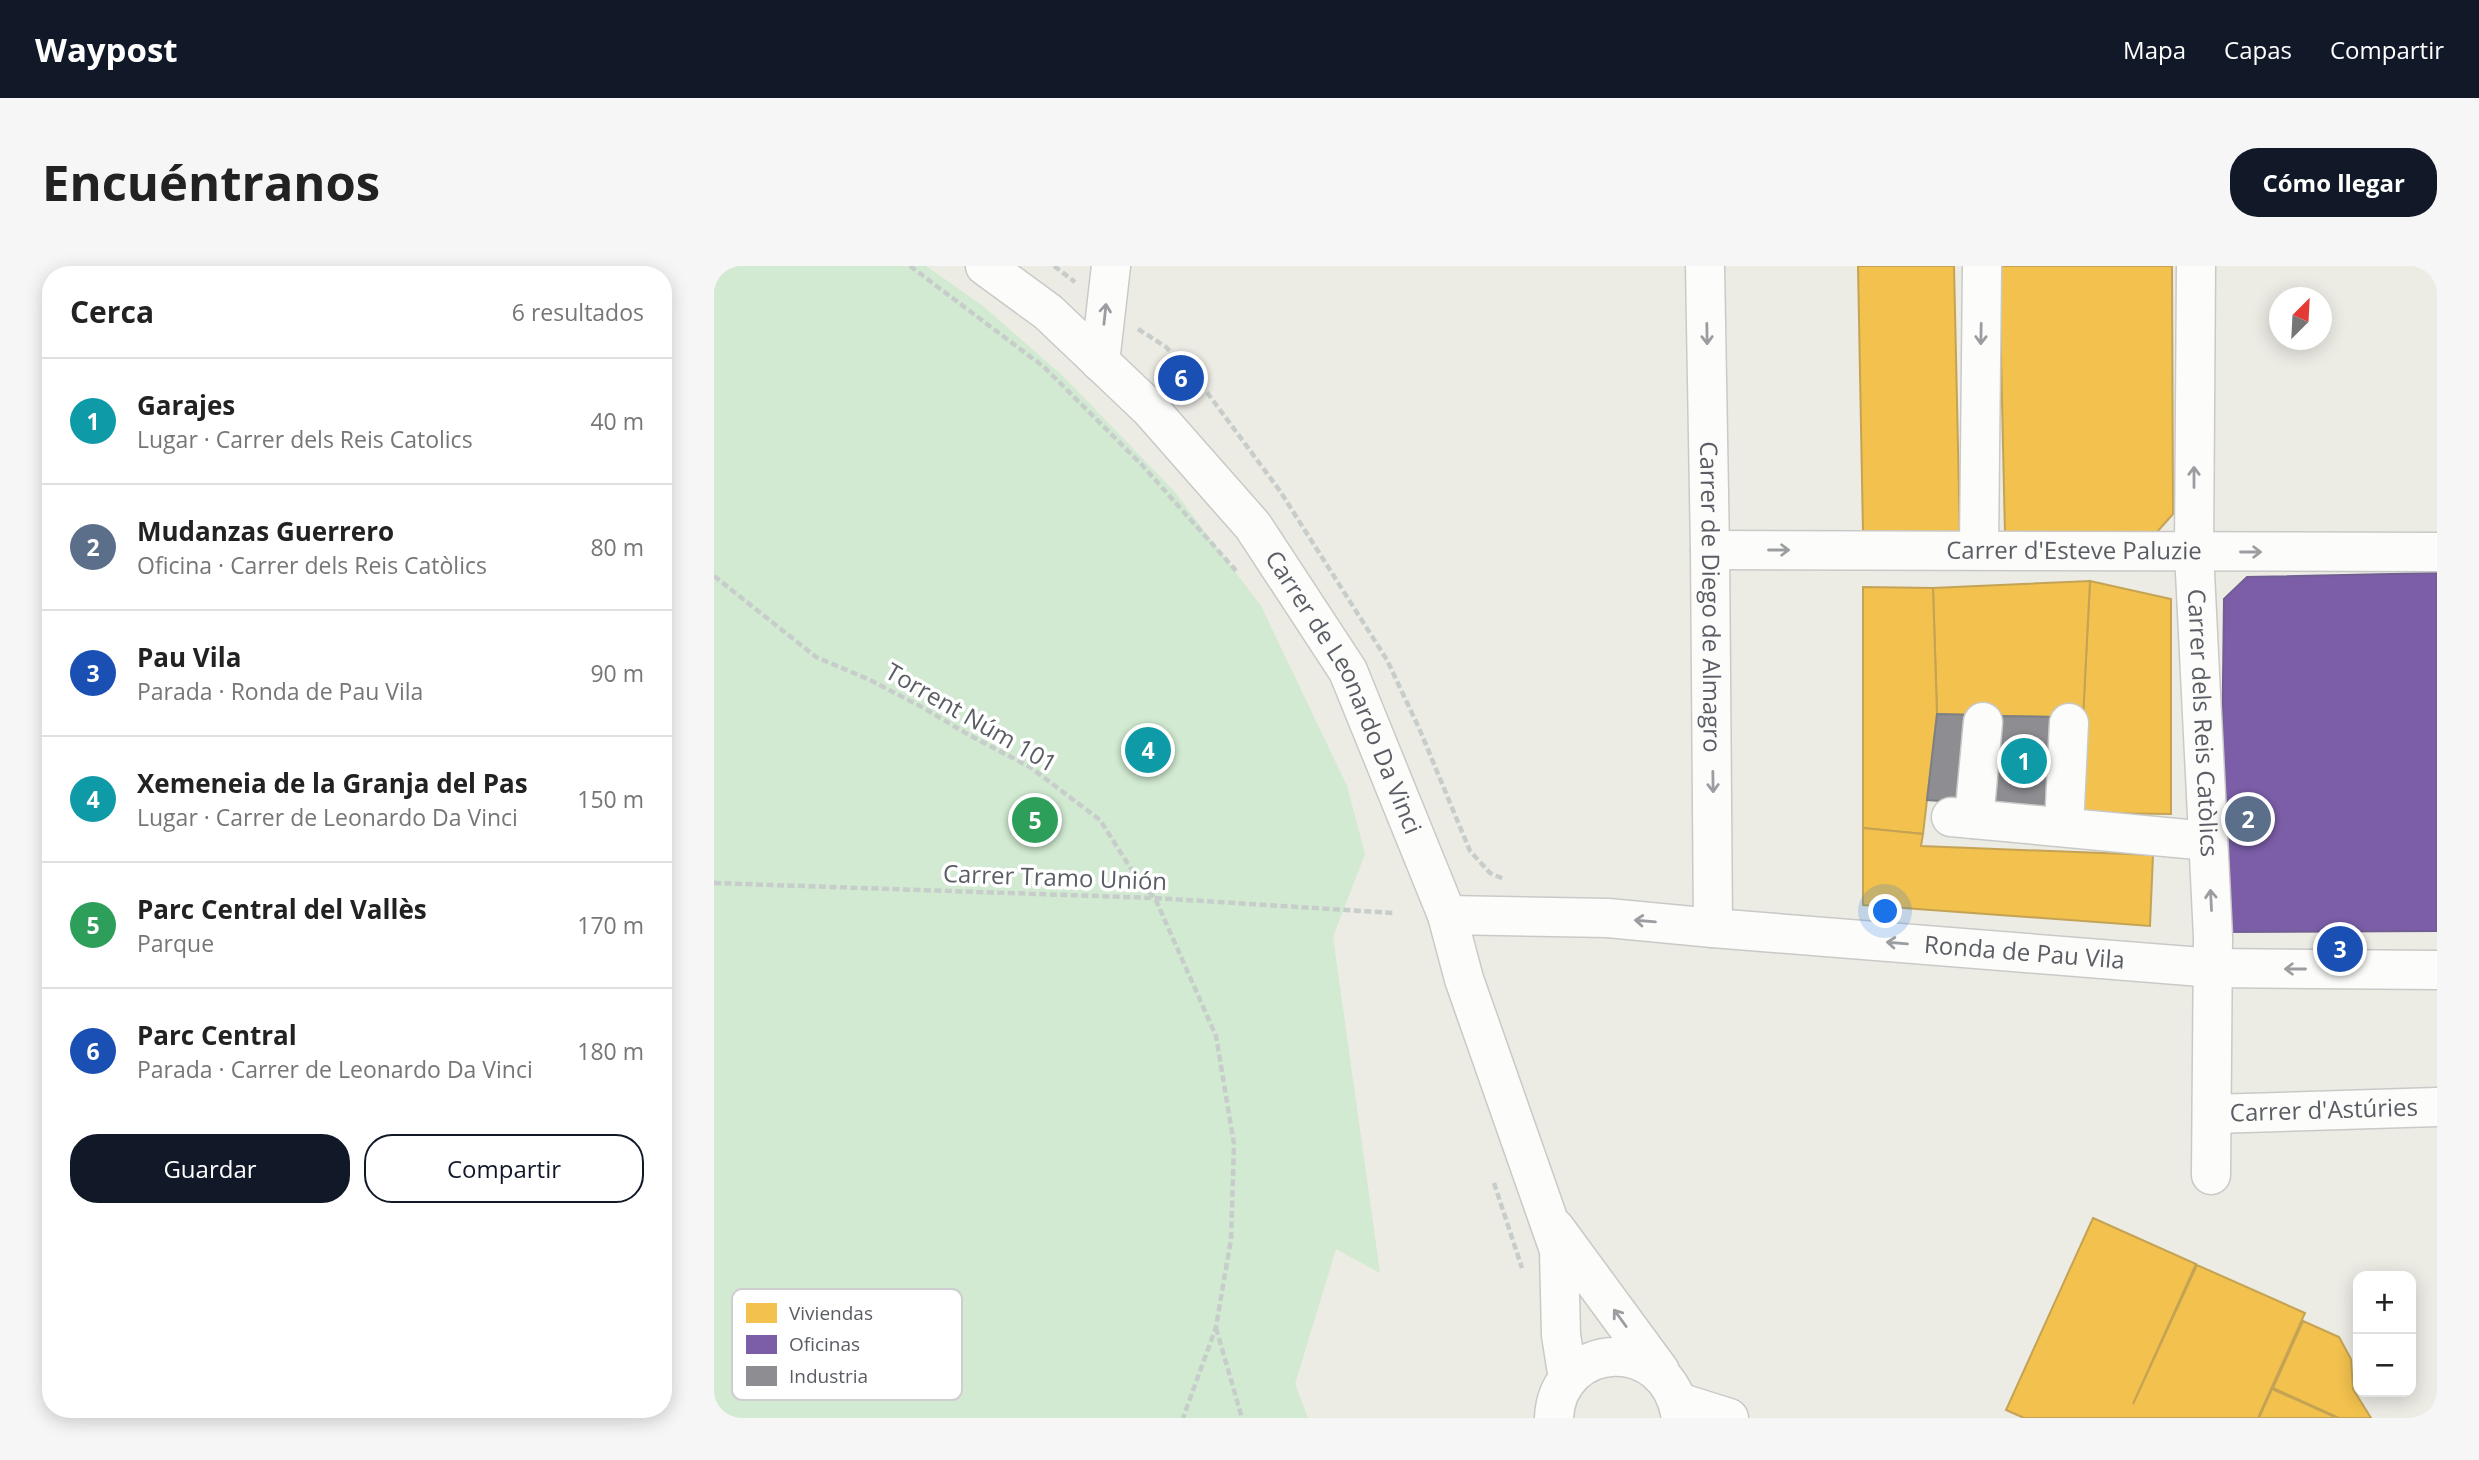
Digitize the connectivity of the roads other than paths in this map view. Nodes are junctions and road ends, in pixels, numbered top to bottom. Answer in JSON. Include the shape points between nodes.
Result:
{"nodes":[{"id":1,"x":985,"y":266,"type":"edge"},
{"id":2,"x":1111,"y":266,"type":"edge"},
{"id":3,"x":1705,"y":266,"type":"edge"},
{"id":4,"x":1982,"y":266,"type":"edge"},
{"id":5,"x":2196,"y":266,"type":"edge"},
{"id":6,"x":1100,"y":362,"type":"junction"},
{"id":7,"x":1710,"y":550,"type":"junction"},
{"id":8,"x":1979,"y":550,"type":"junction"},
{"id":9,"x":2194,"y":552,"type":"junction"},
{"id":10,"x":2437,"y":552,"type":"edge"},
{"id":11,"x":1983,"y":722,"type":"dead end"},
{"id":12,"x":2069,"y":723,"type":"dead end"},
{"id":13,"x":2064,"y":827,"type":"junction"},
{"id":14,"x":2208,"y":841,"type":"junction"},
{"id":15,"x":1447,"y":915,"type":"junction"},
{"id":16,"x":1713,"y":928,"type":"junction"},
{"id":17,"x":2214,"y":968,"type":"junction"},
{"id":18,"x":2437,"y":970,"type":"edge"},
{"id":19,"x":2437,"y":1107,"type":"edge"},
{"id":20,"x":2213,"y":1114,"type":"junction"},
{"id":21,"x":2211,"y":1175,"type":"dead end"},
{"id":22,"x":1547,"y":1218,"type":"junction"},
{"id":23,"x":1568,"y":1379,"type":"junction"},
{"id":24,"x":1673,"y":1397,"type":"edge"},
{"id":25,"x":1554,"y":1418,"type":"edge"},
{"id":26,"x":1729,"y":1418,"type":"edge"}],
"edges":[{"from":1,"to":6,"type":"street","name":"Carrer de Leonardo Da Vinci","via":[[1048,312]]},
{"from":6,"to":2,"type":"street","one_way":true},
{"from":3,"to":7,"type":"street","name":"Carrer de Diego de Almagro","one_way":true},
{"from":4,"to":8,"type":"street","one_way":true},
{"from":9,"to":5,"type":"street","name":"Carrer dels Reis Catòlics","one_way":true},
{"from":6,"to":15,"type":"street","name":"Carrer de Leonardo Da Vinci","via":[[1150,409],[1253,526],[1348,671]]},
{"from":7,"to":8,"type":"street","name":"Carrer d'Esteve Paluzie","one_way":true},
{"from":7,"to":16,"type":"street","name":"Carrer de Diego de Almagro","one_way":true},
{"from":8,"to":9,"type":"street","name":"Carrer d'Esteve Paluzie"},
{"from":9,"to":10,"type":"street","name":"Carrer d'Esteve Paluzie","one_way":true},
{"from":9,"to":14,"type":"street","name":"Carrer dels Reis Catòlics"},
{"from":11,"to":13,"type":"street","via":[[1962,818]]},
{"from":12,"to":13,"type":"street"},
{"from":13,"to":14,"type":"street"},
{"from":17,"to":14,"type":"street","name":"Carrer dels Reis Catòlics","one_way":true},
{"from":16,"to":15,"type":"street","name":"Ronda de Pau Vila","one_way":true,"via":[[1608,918]]},
{"from":15,"to":22,"type":"street","name":"Carrer de Leonardo Da Vinci","via":[[1464,979]]},
{"from":17,"to":16,"type":"street","name":"Ronda de Pau Vila","one_way":true},
{"from":18,"to":17,"type":"street","name":"Ronda de Pau Vila","one_way":true},
{"from":17,"to":20,"type":"street","name":"Carrer dels Reis Catòlics"},
{"from":19,"to":20,"type":"street","name":"Carrer d'Astúries"},
{"from":20,"to":21,"type":"street","name":"Carrer dels Reis Catòlics"},
{"from":22,"to":23,"type":"street","name":"Carrer de Leonardo Da Vinci","via":[[1559,1250],[1561,1335]]},
{"from":24,"to":22,"type":"street","name":"Carrer de Leonardo Da Vinci","one_way":true},
{"from":23,"to":24,"type":"street","via":[[1603,1357],[1624,1356],[1644,1362]]},
{"from":23,"to":25,"type":"street","via":[[1558,1396]]},
{"from":24,"to":26,"type":"street"}]}
